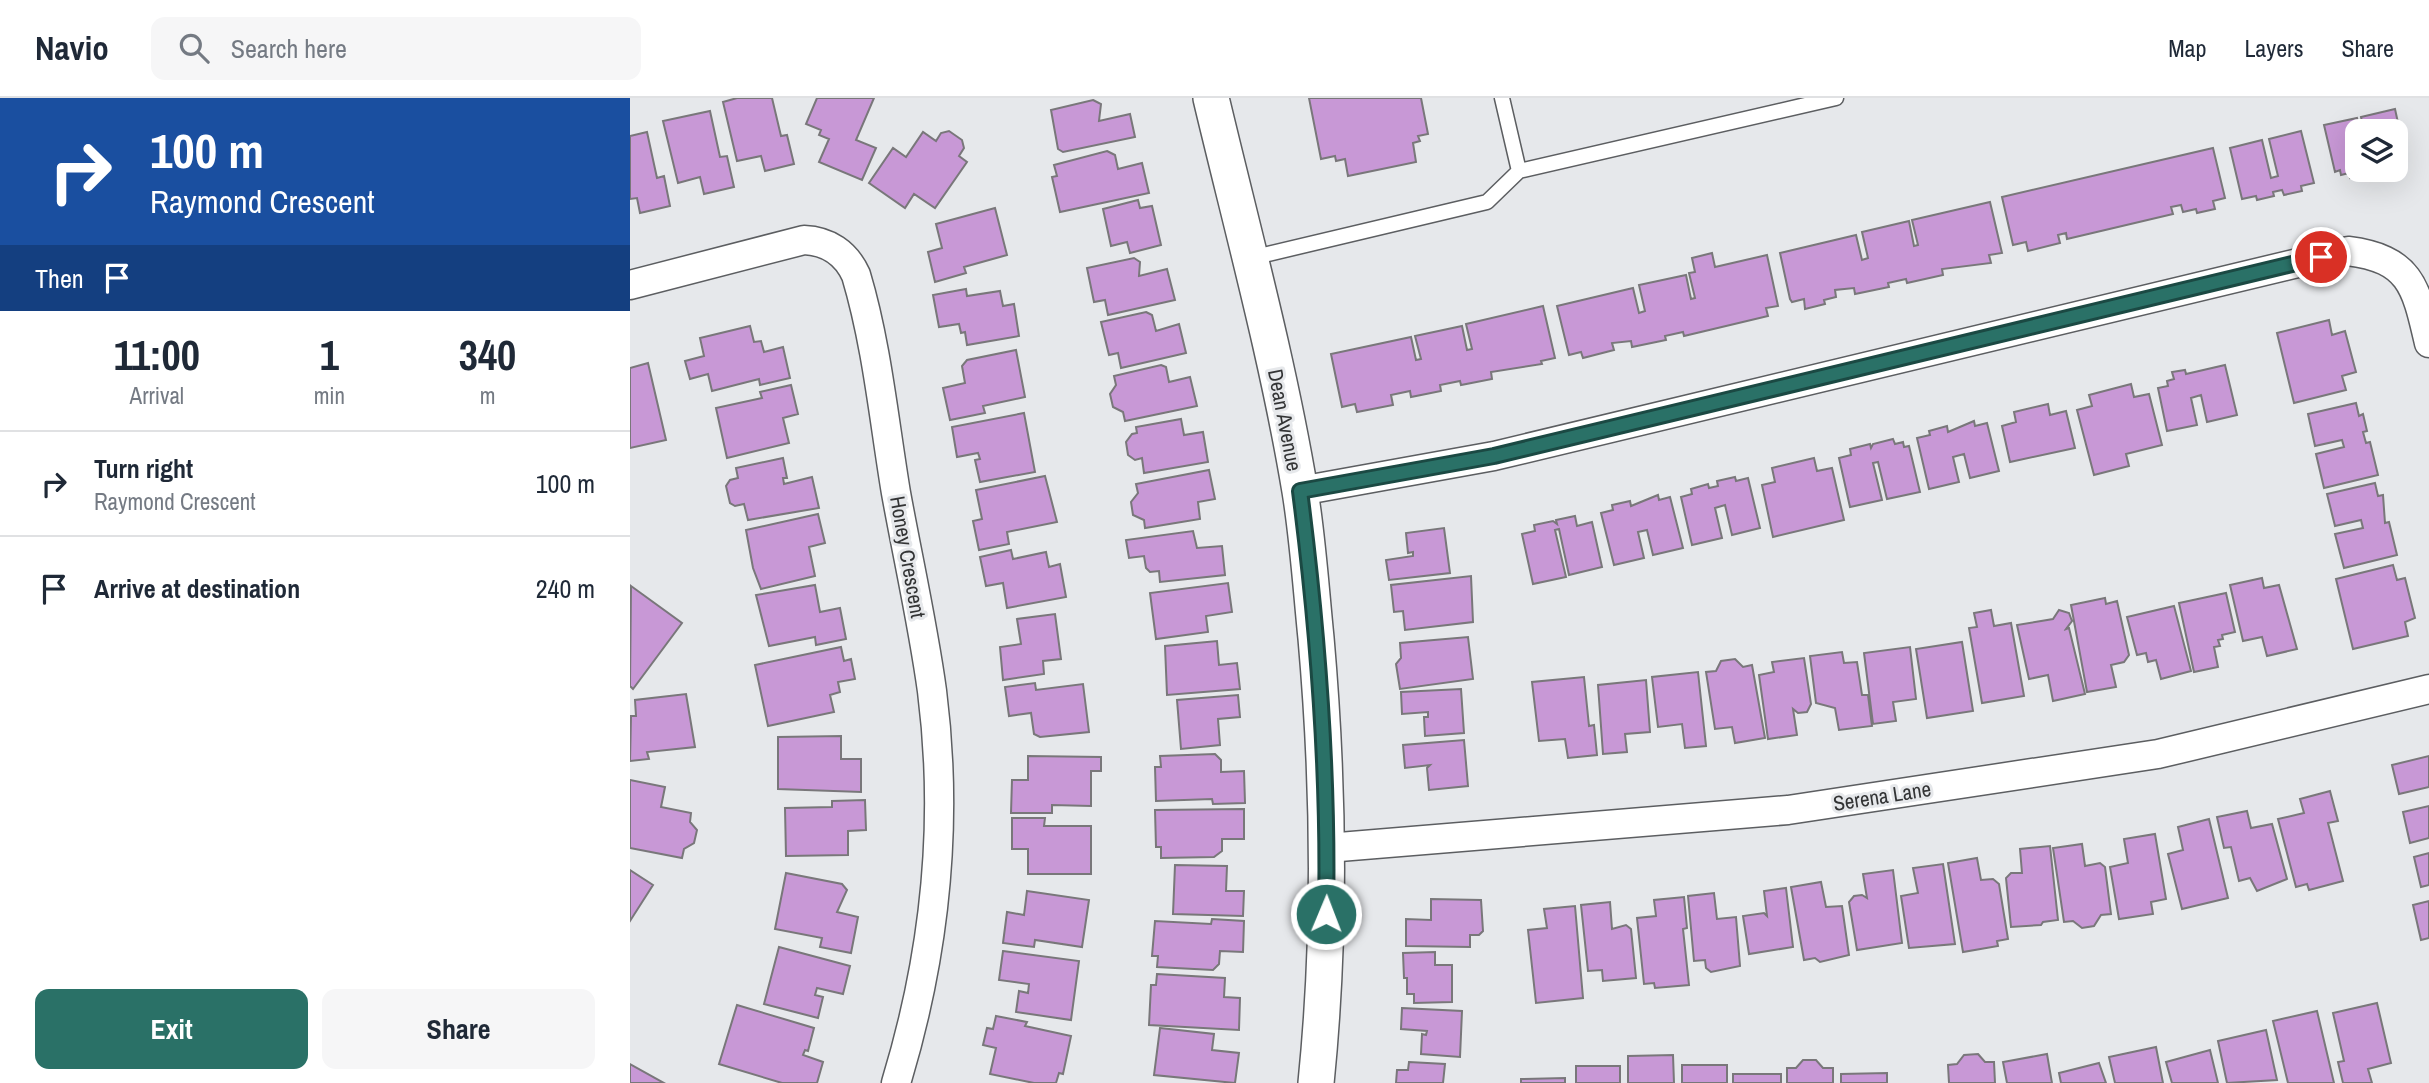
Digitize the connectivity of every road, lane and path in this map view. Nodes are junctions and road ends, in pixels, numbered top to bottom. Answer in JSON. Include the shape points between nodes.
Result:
{"nodes":[{"id":1,"x":1211,"y":98,"type":"edge"},
{"id":2,"x":1502,"y":98,"type":"edge"},
{"id":3,"x":1836,"y":98,"type":"edge"},
{"id":4,"x":1519,"y":171,"type":"junction"},
{"id":5,"x":1250,"y":259,"type":"junction"},
{"id":6,"x":630,"y":285,"type":"edge"},
{"id":7,"x":2429,"y":343,"type":"edge"},
{"id":8,"x":1300,"y":491,"type":"junction"},
{"id":9,"x":2429,"y":689,"type":"edge"},
{"id":10,"x":1327,"y":848,"type":"junction"},
{"id":11,"x":896,"y":1083,"type":"edge"},
{"id":12,"x":1316,"y":1083,"type":"edge"}],
"edges":[{"from":1,"to":5,"type":"street","name":"Dean Avenue"},
{"from":2,"to":4,"type":"lane"},
{"from":3,"to":4,"type":"lane"},
{"from":4,"to":5,"type":"lane","via":[[1487,202]]},
{"from":5,"to":8,"type":"street","name":"Dean Avenue"},
{"from":6,"to":11,"type":"street","name":"Honey Crescent","via":[[804,240],[836,250],[856,275],[928,668],[939,783],[930,935],[913,1026]]},
{"from":7,"to":8,"type":"street","via":[[2418,299],[2401,269],[2374,255],[2347,251],[1494,456]]},
{"from":8,"to":10,"type":"street","name":"Dean Avenue","via":[[1322,704]]},
{"from":9,"to":10,"type":"street","name":"Serena Lane","via":[[2158,754],[1788,810]]},
{"from":10,"to":12,"type":"street","name":"Dean Avenue"}]}
